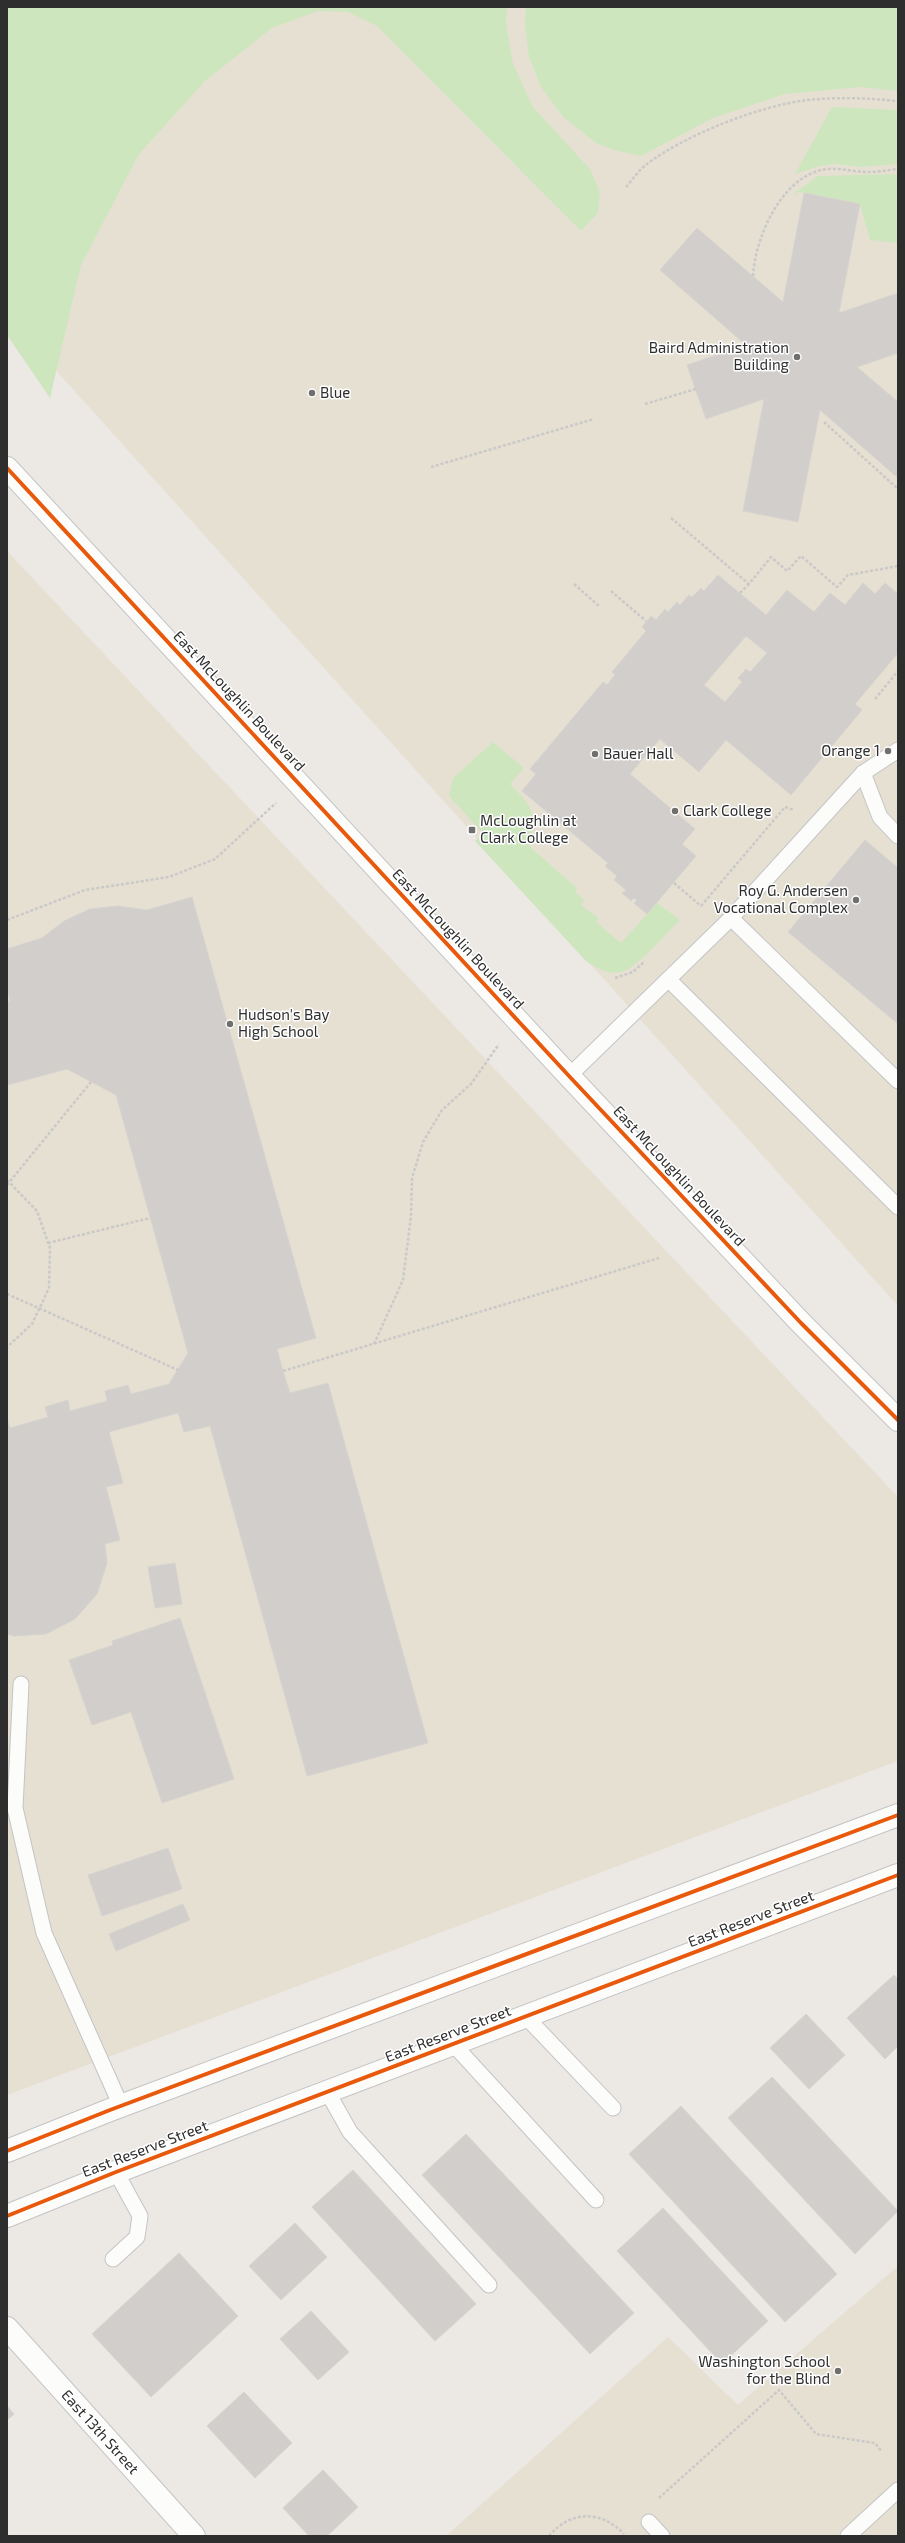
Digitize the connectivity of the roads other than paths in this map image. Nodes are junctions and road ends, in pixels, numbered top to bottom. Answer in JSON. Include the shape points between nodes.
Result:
{"nodes":[{"id":1,"x":7,"y":468,"type":"edge"},
{"id":2,"x":898,"y":750,"type":"edge"},
{"id":3,"x":863,"y":773,"type":"junction"},
{"id":4,"x":898,"y":836,"type":"edge"},
{"id":5,"x":731,"y":918,"type":"junction"},
{"id":6,"x":670,"y":980,"type":"junction"},
{"id":7,"x":569,"y":1076,"type":"junction"},
{"id":8,"x":898,"y":1081,"type":"edge"},
{"id":9,"x":898,"y":1207,"type":"edge"},
{"id":10,"x":898,"y":1420,"type":"edge"},
{"id":11,"x":22,"y":1684,"type":"dead end"},
{"id":12,"x":898,"y":1815,"type":"edge"},
{"id":13,"x":898,"y":1875,"type":"edge"},
{"id":14,"x":527,"y":2018,"type":"junction"},
{"id":15,"x":454,"y":2045,"type":"junction"},
{"id":16,"x":328,"y":2093,"type":"junction"},
{"id":17,"x":121,"y":2106,"type":"junction"},
{"id":18,"x":613,"y":2108,"type":"dead end"},
{"id":19,"x":7,"y":2152,"type":"edge"},
{"id":20,"x":116,"y":2172,"type":"junction"},
{"id":21,"x":596,"y":2200,"type":"dead end"},
{"id":22,"x":7,"y":2216,"type":"edge"},
{"id":23,"x":113,"y":2259,"type":"dead end"},
{"id":24,"x":489,"y":2285,"type":"dead end"},
{"id":25,"x":7,"y":2328,"type":"edge"},
{"id":26,"x":898,"y":2490,"type":"edge"},
{"id":27,"x":649,"y":2522,"type":"dead end"},
{"id":28,"x":194,"y":2536,"type":"edge"},
{"id":29,"x":662,"y":2536,"type":"edge"},
{"id":30,"x":848,"y":2536,"type":"edge"}],
"edges":[{"from":1,"to":7,"type":"street","name":"East McLoughlin Boulevard"},
{"from":2,"to":3,"type":"lane"},
{"from":3,"to":4,"type":"lane","via":[[880,817]]},
{"from":3,"to":5,"type":"lane"},
{"from":5,"to":6,"type":"lane"},
{"from":5,"to":8,"type":"lane"},
{"from":6,"to":7,"type":"lane","via":[[639,1006]]},
{"from":6,"to":9,"type":"lane"},
{"from":7,"to":10,"type":"street","name":"East McLoughlin Boulevard","via":[[801,1323]]},
{"from":11,"to":17,"type":"lane","via":[[15,1808],[44,1933]]},
{"from":12,"to":17,"type":"street"},
{"from":13,"to":14,"type":"street","name":"East Reserve Street"},
{"from":14,"to":15,"type":"street","name":"East Reserve Street"},
{"from":14,"to":18,"type":"lane"},
{"from":15,"to":16,"type":"street","name":"East Reserve Street"},
{"from":15,"to":21,"type":"lane"},
{"from":16,"to":20,"type":"street","name":"East Reserve Street"},
{"from":16,"to":24,"type":"lane","via":[[350,2132]]},
{"from":17,"to":19,"type":"street"},
{"from":20,"to":22,"type":"street","name":"East Reserve Street"},
{"from":20,"to":23,"type":"lane","via":[[140,2216],[137,2237]]},
{"from":25,"to":28,"type":"street","name":"East 13th Street"},
{"from":26,"to":30,"type":"lane"},
{"from":27,"to":29,"type":"lane"}]}
